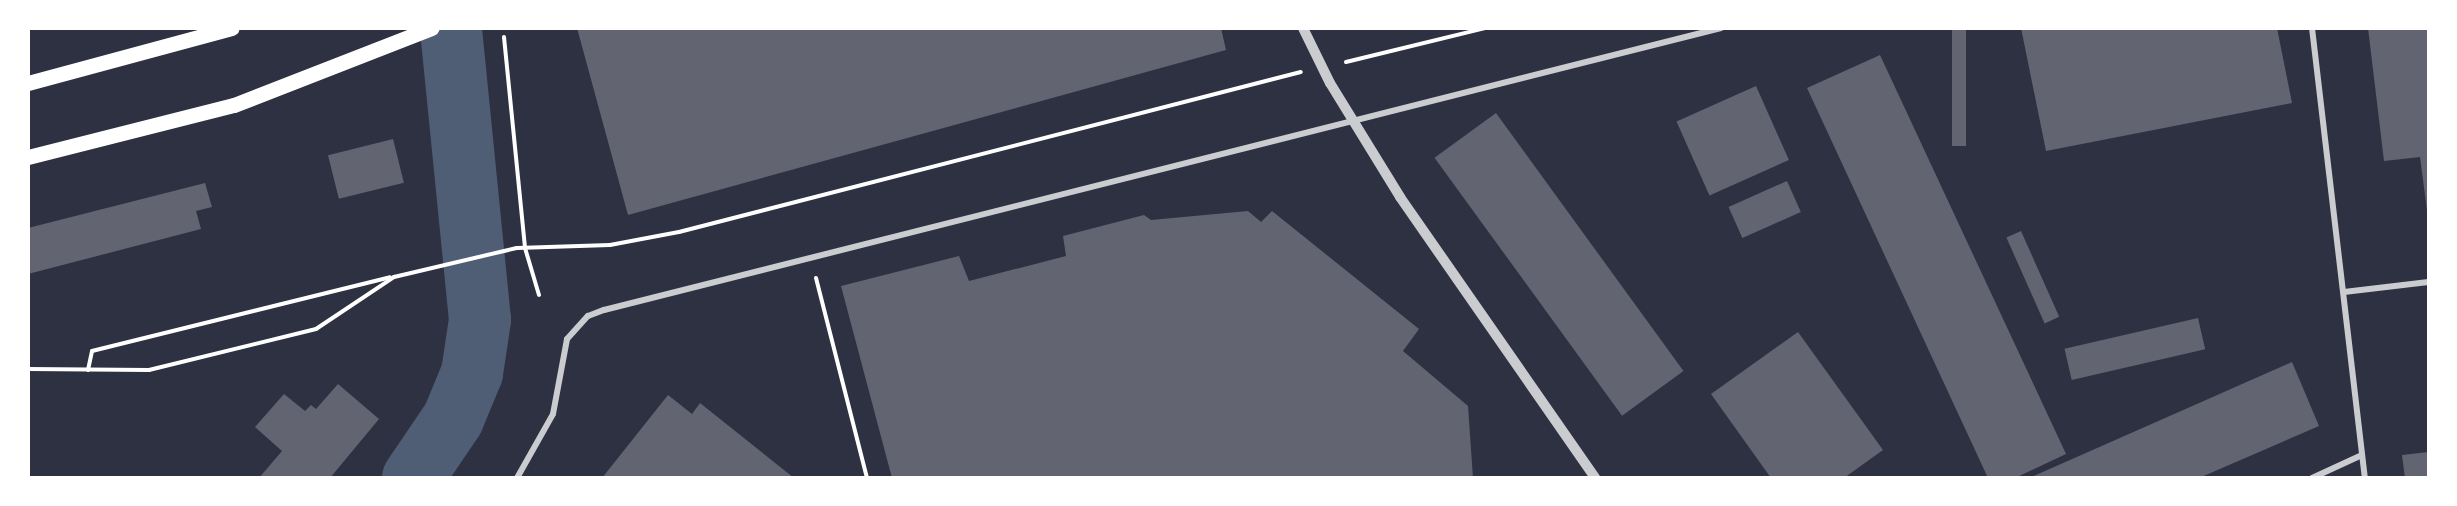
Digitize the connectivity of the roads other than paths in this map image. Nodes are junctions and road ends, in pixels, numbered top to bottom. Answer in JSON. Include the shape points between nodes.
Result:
{"nodes":[{"id":1,"x":232,"y":28,"type":"edge"},
{"id":2,"x":1303,"y":28,"type":"edge"},
{"id":3,"x":1721,"y":28,"type":"edge"},
{"id":4,"x":2312,"y":28,"type":"edge"},
{"id":5,"x":429,"y":30,"type":"edge"},
{"id":6,"x":28,"y":83,"type":"edge"},
{"id":7,"x":1352,"y":121,"type":"junction"},
{"id":8,"x":28,"y":157,"type":"edge"},
{"id":9,"x":2428,"y":282,"type":"edge"},
{"id":10,"x":2344,"y":292,"type":"junction"},
{"id":11,"x":2362,"y":455,"type":"junction"},
{"id":12,"x":517,"y":477,"type":"edge"},
{"id":13,"x":1595,"y":477,"type":"edge"},
{"id":14,"x":2312,"y":477,"type":"edge"},
{"id":15,"x":2365,"y":477,"type":"edge"}],
"edges":[{"from":1,"to":6,"type":"main road"},
{"from":2,"to":7,"type":"street"},
{"from":3,"to":7,"type":"street"},
{"from":4,"to":10,"type":"street"},
{"from":5,"to":8,"type":"main road","via":[[234,105]]},
{"from":7,"to":12,"type":"street","via":[[588,316],[567,339],[553,414]]},
{"from":7,"to":13,"type":"street"},
{"from":9,"to":10,"type":"street"},
{"from":10,"to":11,"type":"street"},
{"from":11,"to":14,"type":"street"},
{"from":11,"to":15,"type":"street"}]}
